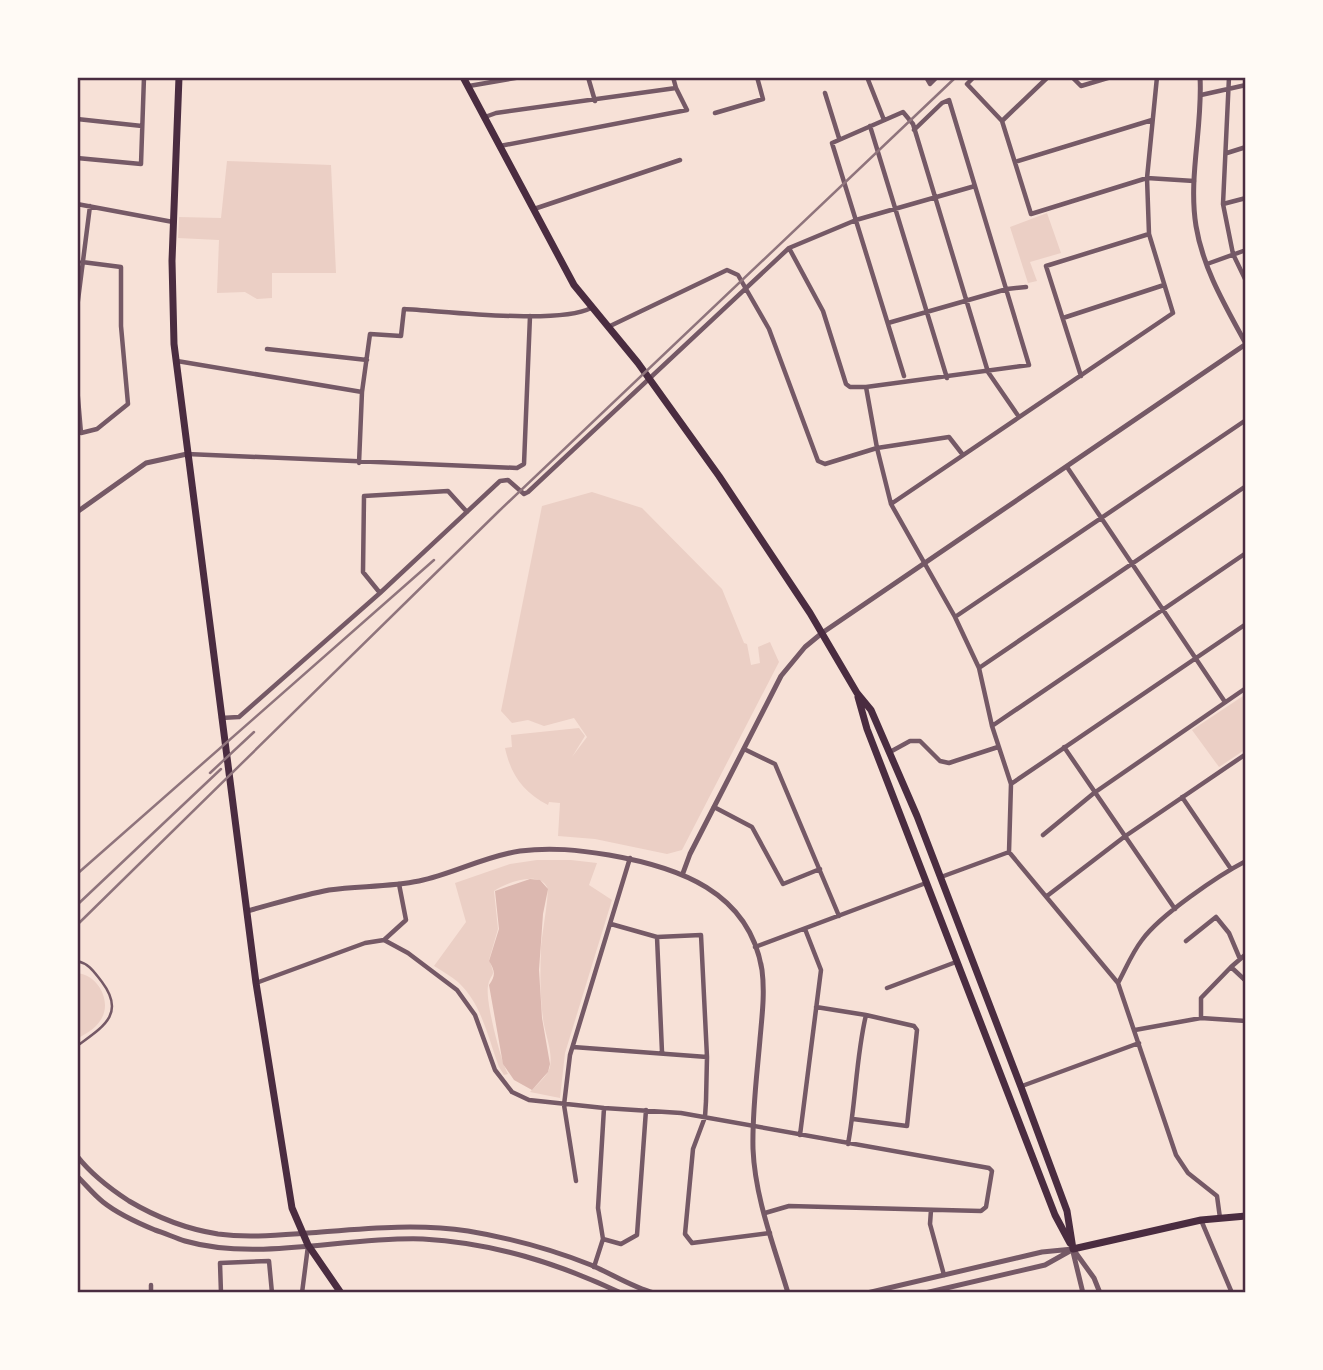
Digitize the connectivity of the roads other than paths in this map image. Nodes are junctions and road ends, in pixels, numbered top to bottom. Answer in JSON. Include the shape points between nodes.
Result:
{"nodes":[{"id":1,"x":144,"y":77,"type":"edge"},
{"id":2,"x":179,"y":77,"type":"edge"},
{"id":3,"x":463,"y":77,"type":"edge"},
{"id":4,"x":521,"y":77,"type":"edge"},
{"id":5,"x":587,"y":77,"type":"edge"},
{"id":6,"x":673,"y":77,"type":"edge"},
{"id":7,"x":757,"y":77,"type":"edge"},
{"id":8,"x":867,"y":77,"type":"edge"},
{"id":9,"x":926,"y":77,"type":"edge"},
{"id":10,"x":937,"y":77,"type":"edge"},
{"id":11,"x":974,"y":77,"type":"edge"},
{"id":12,"x":1048,"y":77,"type":"edge"},
{"id":13,"x":1072,"y":77,"type":"edge"},
{"id":14,"x":1111,"y":77,"type":"edge"},
{"id":15,"x":1157,"y":77,"type":"edge"},
{"id":16,"x":1200,"y":77,"type":"edge"},
{"id":17,"x":1229,"y":77,"type":"edge"},
{"id":18,"x":1246,"y":85,"type":"edge"},
{"id":19,"x":468,"y":86,"type":"junction"},
{"id":20,"x":676,"y":88,"type":"junction"},
{"id":21,"x":1230,"y":89,"type":"junction"},
{"id":22,"x":825,"y":93,"type":"dead end"},
{"id":23,"x":1201,"y":95,"type":"junction"},
{"id":24,"x":596,"y":101,"type":"junction"},
{"id":25,"x":715,"y":113,"type":"dead end"},
{"id":26,"x":485,"y":117,"type":"junction"},
{"id":27,"x":77,"y":120,"type":"edge"},
{"id":28,"x":884,"y":120,"type":"junction"},
{"id":29,"x":1152,"y":120,"type":"junction"},
{"id":30,"x":1002,"y":121,"type":"junction"},
{"id":31,"x":142,"y":126,"type":"junction"},
{"id":32,"x":870,"y":126,"type":"junction"},
{"id":33,"x":914,"y":130,"type":"junction"},
{"id":34,"x":839,"y":138,"type":"junction"},
{"id":35,"x":500,"y":146,"type":"junction"},
{"id":36,"x":1246,"y":147,"type":"edge"},
{"id":37,"x":1227,"y":153,"type":"junction"},
{"id":38,"x":77,"y":158,"type":"edge"},
{"id":39,"x":680,"y":160,"type":"dead end"},
{"id":40,"x":1016,"y":162,"type":"junction"},
{"id":41,"x":1147,"y":178,"type":"junction"},
{"id":42,"x":1194,"y":181,"type":"junction"},
{"id":43,"x":975,"y":186,"type":"junction"},
{"id":44,"x":935,"y":196,"type":"junction"},
{"id":45,"x":1246,"y":198,"type":"edge"},
{"id":46,"x":77,"y":204,"type":"edge"},
{"id":47,"x":1223,"y":205,"type":"junction"},
{"id":48,"x":90,"y":206,"type":"junction"},
{"id":49,"x":895,"y":208,"type":"junction"},
{"id":50,"x":533,"y":209,"type":"junction"},
{"id":51,"x":856,"y":220,"type":"junction"},
{"id":52,"x":174,"y":222,"type":"junction"},
{"id":53,"x":1149,"y":234,"type":"junction"},
{"id":54,"x":789,"y":248,"type":"junction"},
{"id":55,"x":1246,"y":250,"type":"edge"},
{"id":56,"x":1233,"y":254,"type":"junction"},
{"id":57,"x":82,"y":262,"type":"junction"},
{"id":58,"x":1207,"y":264,"type":"junction"},
{"id":59,"x":1246,"y":281,"type":"edge"},
{"id":60,"x":1164,"y":285,"type":"junction"},
{"id":61,"x":747,"y":287,"type":"junction"},
{"id":62,"x":1026,"y":287,"type":"dead end"},
{"id":63,"x":1007,"y":289,"type":"junction"},
{"id":64,"x":967,"y":300,"type":"junction"},
{"id":65,"x":77,"y":308,"type":"edge"},
{"id":66,"x":591,"y":308,"type":"junction"},
{"id":67,"x":927,"y":312,"type":"junction"},
{"id":68,"x":530,"y":316,"type":"junction"},
{"id":69,"x":1063,"y":317,"type":"junction"},
{"id":70,"x":888,"y":323,"type":"junction"},
{"id":71,"x":608,"y":327,"type":"junction"},
{"id":72,"x":1246,"y":344,"type":"edge"},
{"id":73,"x":267,"y":349,"type":"dead end"},
{"id":74,"x":367,"y":360,"type":"junction"},
{"id":75,"x":176,"y":361,"type":"junction"},
{"id":76,"x":988,"y":372,"type":"junction"},
{"id":77,"x":904,"y":376,"type":"dead end"},
{"id":78,"x":1081,"y":376,"type":"junction"},
{"id":79,"x":947,"y":378,"type":"junction"},
{"id":80,"x":648,"y":380,"type":"junction"},
{"id":81,"x":77,"y":387,"type":"edge"},
{"id":82,"x":866,"y":387,"type":"junction"},
{"id":83,"x":362,"y":392,"type":"junction"},
{"id":84,"x":1019,"y":417,"type":"junction"},
{"id":85,"x":1246,"y":420,"type":"edge"},
{"id":86,"x":877,"y":448,"type":"junction"},
{"id":87,"x":187,"y":454,"type":"junction"},
{"id":88,"x":963,"y":455,"type":"junction"},
{"id":89,"x":359,"y":463,"type":"junction"},
{"id":90,"x":1067,"y":467,"type":"junction"},
{"id":91,"x":1246,"y":486,"type":"edge"},
{"id":92,"x":891,"y":504,"type":"junction"},
{"id":93,"x":77,"y":512,"type":"edge"},
{"id":94,"x":467,"y":512,"type":"junction"},
{"id":95,"x":1100,"y":517,"type":"junction"},
{"id":96,"x":1246,"y":553,"type":"edge"},
{"id":97,"x":925,"y":563,"type":"junction"},
{"id":98,"x":1131,"y":564,"type":"junction"},
{"id":99,"x":380,"y":593,"type":"junction"},
{"id":100,"x":1162,"y":609,"type":"junction"},
{"id":101,"x":955,"y":617,"type":"junction"},
{"id":102,"x":1246,"y":624,"type":"edge"},
{"id":103,"x":822,"y":633,"type":"junction"},
{"id":104,"x":1195,"y":659,"type":"junction"},
{"id":105,"x":979,"y":668,"type":"junction"},
{"id":106,"x":1246,"y":688,"type":"edge"},
{"id":107,"x":857,"y":693,"type":"junction"},
{"id":108,"x":1225,"y":702,"type":"junction"},
{"id":109,"x":221,"y":718,"type":"junction"},
{"id":110,"x":992,"y":726,"type":"junction"},
{"id":111,"x":998,"y":747,"type":"junction"},
{"id":112,"x":1064,"y":747,"type":"junction"},
{"id":113,"x":744,"y":749,"type":"junction"},
{"id":114,"x":890,"y":752,"type":"junction"},
{"id":115,"x":1246,"y":754,"type":"edge"},
{"id":116,"x":1011,"y":784,"type":"junction"},
{"id":117,"x":1094,"y":793,"type":"junction"},
{"id":118,"x":1182,"y":797,"type":"junction"},
{"id":119,"x":714,"y":807,"type":"junction"},
{"id":120,"x":1043,"y":835,"type":"dead end"},
{"id":121,"x":1124,"y":837,"type":"junction"},
{"id":122,"x":1009,"y":852,"type":"junction"},
{"id":123,"x":630,"y":858,"type":"junction"},
{"id":124,"x":1246,"y":861,"type":"edge"},
{"id":125,"x":1231,"y":869,"type":"junction"},
{"id":126,"x":820,"y":870,"type":"junction"},
{"id":127,"x":682,"y":873,"type":"junction"},
{"id":128,"x":941,"y":877,"type":"junction"},
{"id":129,"x":926,"y":883,"type":"junction"},
{"id":130,"x":399,"y":884,"type":"junction"},
{"id":131,"x":1047,"y":896,"type":"junction"},
{"id":132,"x":1175,"y":909,"type":"junction"},
{"id":133,"x":247,"y":911,"type":"junction"},
{"id":134,"x":839,"y":916,"type":"junction"},
{"id":135,"x":611,"y":924,"type":"junction"},
{"id":136,"x":805,"y":929,"type":"junction"},
{"id":137,"x":657,"y":937,"type":"junction"},
{"id":138,"x":384,"y":940,"type":"junction"},
{"id":139,"x":1186,"y":940,"type":"dead end"},
{"id":140,"x":755,"y":947,"type":"junction"},
{"id":141,"x":1246,"y":954,"type":"edge"},
{"id":142,"x":1240,"y":959,"type":"junction"},
{"id":143,"x":77,"y":961,"type":"edge"},
{"id":144,"x":956,"y":962,"type":"junction"},
{"id":145,"x":1231,"y":967,"type":"junction"},
{"id":146,"x":1246,"y":981,"type":"edge"},
{"id":147,"x":256,"y":983,"type":"junction"},
{"id":148,"x":1118,"y":983,"type":"junction"},
{"id":149,"x":887,"y":988,"type":"dead end"},
{"id":150,"x":816,"y":1007,"type":"junction"},
{"id":151,"x":866,"y":1014,"type":"junction"},
{"id":152,"x":1201,"y":1018,"type":"junction"},
{"id":153,"x":1246,"y":1021,"type":"edge"},
{"id":154,"x":1135,"y":1030,"type":"junction"},
{"id":155,"x":1139,"y":1043,"type":"junction"},
{"id":156,"x":77,"y":1045,"type":"edge"},
{"id":157,"x":573,"y":1047,"type":"junction"},
{"id":158,"x":662,"y":1052,"type":"junction"},
{"id":159,"x":707,"y":1057,"type":"junction"},
{"id":160,"x":1021,"y":1087,"type":"junction"},
{"id":161,"x":564,"y":1105,"type":"junction"},
{"id":162,"x":604,"y":1108,"type":"junction"},
{"id":163,"x":646,"y":1110,"type":"junction"},
{"id":164,"x":705,"y":1117,"type":"junction"},
{"id":165,"x":853,"y":1119,"type":"junction"},
{"id":166,"x":753,"y":1126,"type":"junction"},
{"id":167,"x":800,"y":1135,"type":"junction"},
{"id":168,"x":848,"y":1144,"type":"junction"},
{"id":169,"x":77,"y":1156,"type":"edge"},
{"id":170,"x":77,"y":1176,"type":"edge"},
{"id":171,"x":576,"y":1181,"type":"dead end"},
{"id":172,"x":930,"y":1210,"type":"junction"},
{"id":173,"x":765,"y":1213,"type":"junction"},
{"id":174,"x":1246,"y":1216,"type":"edge"},
{"id":175,"x":1220,"y":1218,"type":"junction"},
{"id":176,"x":1201,"y":1220,"type":"junction"},
{"id":177,"x":302,"y":1233,"type":"junction"},
{"id":178,"x":771,"y":1233,"type":"junction"},
{"id":179,"x":603,"y":1240,"type":"junction"},
{"id":180,"x":308,"y":1245,"type":"junction"},
{"id":181,"x":1073,"y":1249,"type":"junction"},
{"id":182,"x":594,"y":1267,"type":"junction"},
{"id":183,"x":944,"y":1276,"type":"junction"},
{"id":184,"x":151,"y":1285,"type":"dead end"},
{"id":185,"x":949,"y":1290,"type":"edge"},
{"id":186,"x":151,"y":1293,"type":"edge"},
{"id":187,"x":221,"y":1293,"type":"edge"},
{"id":188,"x":272,"y":1293,"type":"edge"},
{"id":189,"x":302,"y":1293,"type":"edge"},
{"id":190,"x":341,"y":1293,"type":"edge"},
{"id":191,"x":621,"y":1293,"type":"edge"},
{"id":192,"x":654,"y":1293,"type":"edge"},
{"id":193,"x":788,"y":1293,"type":"edge"},
{"id":194,"x":867,"y":1293,"type":"edge"},
{"id":195,"x":925,"y":1293,"type":"edge"},
{"id":196,"x":1083,"y":1293,"type":"edge"},
{"id":197,"x":1100,"y":1293,"type":"edge"},
{"id":198,"x":1232,"y":1293,"type":"edge"}],
"edges":[{"from":1,"to":31,"type":"street"},
{"from":2,"to":52,"type":"main road"},
{"from":3,"to":19,"type":"main road"},
{"from":4,"to":19,"type":"street"},
{"from":5,"to":24,"type":"street"},
{"from":6,"to":20,"type":"street"},
{"from":7,"to":25,"type":"street","via":[[762,99]]},
{"from":8,"to":28,"type":"street"},
{"from":9,"to":10,"type":"street","via":[[930,84]]},
{"from":11,"to":30,"type":"street","via":[[967,84]]},
{"from":12,"to":30,"type":"street"},
{"from":13,"to":14,"type":"street","via":[[1081,86]]},
{"from":15,"to":29,"type":"street"},
{"from":16,"to":23,"type":"street"},
{"from":17,"to":21,"type":"street"},
{"from":18,"to":21,"type":"street"},
{"from":19,"to":26,"type":"main road"},
{"from":20,"to":24,"type":"street"},
{"from":20,"to":35,"type":"street","via":[[687,110]]},
{"from":21,"to":23,"type":"street"},
{"from":21,"to":37,"type":"street"},
{"from":22,"to":34,"type":"street"},
{"from":23,"to":42,"type":"street"},
{"from":24,"to":26,"type":"street"},
{"from":26,"to":35,"type":"main road"},
{"from":27,"to":31,"type":"street"},
{"from":28,"to":32,"type":"street"},
{"from":28,"to":33,"type":"street","via":[[903,113]]},
{"from":29,"to":40,"type":"street"},
{"from":29,"to":41,"type":"street"},
{"from":30,"to":40,"type":"street"},
{"from":31,"to":38,"type":"street","via":[[141,164]]},
{"from":32,"to":34,"type":"street"},
{"from":32,"to":49,"type":"street"},
{"from":33,"to":43,"type":"street","via":[[949,100]]},
{"from":33,"to":44,"type":"street"},
{"from":34,"to":51,"type":"street","via":[[832,143]]},
{"from":35,"to":50,"type":"main road"},
{"from":36,"to":37,"type":"street"},
{"from":37,"to":47,"type":"street"},
{"from":39,"to":50,"type":"street"},
{"from":40,"to":41,"type":"street","via":[[1031,214]]},
{"from":41,"to":42,"type":"street"},
{"from":41,"to":53,"type":"street"},
{"from":42,"to":58,"type":"street","via":[[1196,226]]},
{"from":43,"to":44,"type":"street"},
{"from":43,"to":63,"type":"street"},
{"from":44,"to":49,"type":"street"},
{"from":44,"to":64,"type":"street"},
{"from":45,"to":47,"type":"street"},
{"from":46,"to":48,"type":"street"},
{"from":47,"to":56,"type":"street"},
{"from":48,"to":52,"type":"street"},
{"from":48,"to":57,"type":"street"},
{"from":49,"to":51,"type":"street"},
{"from":49,"to":67,"type":"street"},
{"from":50,"to":66,"type":"main road"},
{"from":51,"to":54,"type":"street"},
{"from":51,"to":70,"type":"street"},
{"from":52,"to":75,"type":"main road"},
{"from":53,"to":60,"type":"street"},
{"from":53,"to":69,"type":"street","via":[[1046,266]]},
{"from":54,"to":61,"type":"street"},
{"from":54,"to":82,"type":"street","via":[[823,311],[846,384]]},
{"from":55,"to":56,"type":"street"},
{"from":56,"to":58,"type":"street"},
{"from":56,"to":59,"type":"street"},
{"from":57,"to":65,"type":"street"},
{"from":57,"to":81,"type":"street","via":[[121,267],[128,404],[97,429],[81,433]]},
{"from":58,"to":72,"type":"street"},
{"from":60,"to":69,"type":"street"},
{"from":60,"to":78,"type":"street","via":[[1173,313]]},
{"from":61,"to":71,"type":"street","via":[[727,270]]},
{"from":61,"to":80,"type":"street"},
{"from":61,"to":86,"type":"street","via":[[769,329],[818,461],[825,464]]},
{"from":62,"to":63,"type":"street"},
{"from":63,"to":64,"type":"street"},
{"from":63,"to":76,"type":"street","via":[[1029,365]]},
{"from":64,"to":67,"type":"street"},
{"from":64,"to":76,"type":"street"},
{"from":66,"to":68,"type":"street","via":[[583,313]]},
{"from":66,"to":71,"type":"main road"},
{"from":67,"to":70,"type":"street"},
{"from":67,"to":79,"type":"street"},
{"from":68,"to":74,"type":"street","via":[[404,309],[401,336],[370,334]]},
{"from":68,"to":89,"type":"street","via":[[524,464],[517,468]]},
{"from":69,"to":78,"type":"street"},
{"from":70,"to":77,"type":"street"},
{"from":71,"to":80,"type":"main road"},
{"from":72,"to":90,"type":"street"},
{"from":73,"to":74,"type":"street"},
{"from":74,"to":83,"type":"street"},
{"from":75,"to":83,"type":"street"},
{"from":75,"to":87,"type":"main road"},
{"from":76,"to":79,"type":"street"},
{"from":76,"to":84,"type":"street"},
{"from":78,"to":84,"type":"street"},
{"from":79,"to":82,"type":"street"},
{"from":80,"to":94,"type":"street","via":[[528,492],[524,494],[508,480],[500,481]]},
{"from":80,"to":103,"type":"main road"},
{"from":82,"to":86,"type":"street"},
{"from":83,"to":89,"type":"street"},
{"from":84,"to":88,"type":"street"},
{"from":85,"to":95,"type":"street"},
{"from":86,"to":88,"type":"street","via":[[949,437]]},
{"from":86,"to":92,"type":"street"},
{"from":87,"to":89,"type":"street"},
{"from":87,"to":93,"type":"street","via":[[146,463]]},
{"from":87,"to":109,"type":"main road"},
{"from":88,"to":92,"type":"street"},
{"from":90,"to":95,"type":"street"},
{"from":90,"to":97,"type":"street"},
{"from":91,"to":98,"type":"street"},
{"from":92,"to":97,"type":"street"},
{"from":94,"to":99,"type":"street"},
{"from":94,"to":99,"type":"street","via":[[448,491],[364,496],[363,572]]},
{"from":95,"to":98,"type":"street"},
{"from":95,"to":101,"type":"street"},
{"from":96,"to":100,"type":"street"},
{"from":97,"to":101,"type":"street"},
{"from":97,"to":103,"type":"street"},
{"from":98,"to":100,"type":"street"},
{"from":98,"to":105,"type":"street"},
{"from":99,"to":109,"type":"street","via":[[239,717]]},
{"from":100,"to":104,"type":"street"},
{"from":100,"to":110,"type":"street"},
{"from":101,"to":105,"type":"street"},
{"from":102,"to":104,"type":"street"},
{"from":103,"to":107,"type":"main road"},
{"from":103,"to":113,"type":"street","via":[[781,676]]},
{"from":104,"to":108,"type":"street"},
{"from":104,"to":112,"type":"street"},
{"from":105,"to":110,"type":"street"},
{"from":106,"to":108,"type":"street"},
{"from":107,"to":114,"type":"main road","via":[[871,710]]},
{"from":107,"to":129,"type":"main road"},
{"from":108,"to":117,"type":"street"},
{"from":109,"to":133,"type":"main road"},
{"from":110,"to":111,"type":"street"},
{"from":111,"to":114,"type":"street","via":[[949,763],[940,761],[920,741]]},
{"from":111,"to":116,"type":"street"},
{"from":112,"to":116,"type":"street"},
{"from":112,"to":117,"type":"street"},
{"from":113,"to":119,"type":"street"},
{"from":113,"to":126,"type":"street","via":[[775,764]]},
{"from":114,"to":128,"type":"main road"},
{"from":115,"to":118,"type":"street"},
{"from":116,"to":122,"type":"street"},
{"from":117,"to":120,"type":"street"},
{"from":117,"to":121,"type":"street"},
{"from":118,"to":121,"type":"street"},
{"from":118,"to":125,"type":"street"},
{"from":119,"to":126,"type":"street","via":[[752,827],[783,884]]},
{"from":119,"to":127,"type":"street"},
{"from":121,"to":131,"type":"street"},
{"from":121,"to":132,"type":"street"},
{"from":122,"to":128,"type":"street"},
{"from":122,"to":131,"type":"street"},
{"from":123,"to":127,"type":"street"},
{"from":123,"to":130,"type":"street","via":[[575,849],[530,850]]},
{"from":123,"to":135,"type":"street"},
{"from":124,"to":125,"type":"street"},
{"from":125,"to":132,"type":"street"},
{"from":126,"to":134,"type":"street"},
{"from":127,"to":140,"type":"street","via":[[724,899],[744,923]]},
{"from":128,"to":160,"type":"main road"},
{"from":129,"to":134,"type":"street"},
{"from":129,"to":144,"type":"main road"},
{"from":130,"to":133,"type":"street","via":[[328,890]]},
{"from":130,"to":138,"type":"street","via":[[406,920]]},
{"from":131,"to":148,"type":"street"},
{"from":132,"to":148,"type":"street","via":[[1144,937]]},
{"from":133,"to":147,"type":"main road"},
{"from":134,"to":136,"type":"street"},
{"from":135,"to":137,"type":"street"},
{"from":135,"to":157,"type":"street"},
{"from":136,"to":140,"type":"street"},
{"from":136,"to":150,"type":"street","via":[[821,970]]},
{"from":137,"to":158,"type":"street"},
{"from":137,"to":159,"type":"street","via":[[701,935]]},
{"from":138,"to":147,"type":"street"},
{"from":138,"to":161,"type":"street","via":[[457,990],[475,1015],[495,1070],[512,1092],[529,1100]]},
{"from":139,"to":142,"type":"street","via":[[1216,917]]},
{"from":140,"to":166,"type":"street","via":[[764,998]]},
{"from":141,"to":142,"type":"street"},
{"from":142,"to":145,"type":"street"},
{"from":143,"to":156,"type":"lane","via":[[92,968],[113,1001],[105,1024]]},
{"from":144,"to":149,"type":"street"},
{"from":144,"to":181,"type":"main road","via":[[1055,1215]]},
{"from":145,"to":146,"type":"street"},
{"from":145,"to":152,"type":"street","via":[[1200,998]]},
{"from":147,"to":177,"type":"main road","via":[[292,1208]]},
{"from":148,"to":154,"type":"street"},
{"from":150,"to":151,"type":"street"},
{"from":150,"to":167,"type":"street"},
{"from":151,"to":165,"type":"street"},
{"from":151,"to":165,"type":"street","via":[[917,1030],[907,1126]]},
{"from":152,"to":153,"type":"street"},
{"from":152,"to":154,"type":"street"},
{"from":154,"to":155,"type":"street"},
{"from":155,"to":160,"type":"street"},
{"from":155,"to":175,"type":"street","via":[[1176,1155],[1188,1172],[1217,1196]]},
{"from":157,"to":158,"type":"street"},
{"from":157,"to":161,"type":"street"},
{"from":158,"to":159,"type":"street"},
{"from":159,"to":164,"type":"street"},
{"from":160,"to":181,"type":"main road","via":[[1067,1211]]},
{"from":161,"to":162,"type":"street"},
{"from":161,"to":171,"type":"street"},
{"from":162,"to":163,"type":"street"},
{"from":162,"to":179,"type":"street","via":[[598,1208]]},
{"from":163,"to":164,"type":"street"},
{"from":163,"to":179,"type":"street","via":[[638,1235],[621,1244]]},
{"from":164,"to":166,"type":"street"},
{"from":164,"to":178,"type":"street","via":[[693,1149],[688,1240]]},
{"from":165,"to":168,"type":"street"},
{"from":166,"to":167,"type":"street"},
{"from":166,"to":173,"type":"street","via":[[757,1187]]},
{"from":167,"to":168,"type":"street"},
{"from":168,"to":172,"type":"street","via":[[992,1171],[986,1207],[981,1211]]},
{"from":169,"to":177,"type":"street","via":[[116,1192],[159,1217],[219,1234]]},
{"from":170,"to":180,"type":"street","via":[[104,1203],[127,1217],[184,1241],[219,1248]]},
{"from":172,"to":173,"type":"street","via":[[789,1206]]},
{"from":172,"to":183,"type":"street"},
{"from":173,"to":178,"type":"street"},
{"from":174,"to":175,"type":"main road"},
{"from":175,"to":176,"type":"main road"},
{"from":176,"to":181,"type":"main road"},
{"from":176,"to":198,"type":"street"},
{"from":177,"to":180,"type":"main road"},
{"from":177,"to":182,"type":"street","via":[[384,1227],[466,1231],[555,1251]]},
{"from":178,"to":193,"type":"street"},
{"from":179,"to":182,"type":"street"},
{"from":180,"to":189,"type":"street"},
{"from":180,"to":190,"type":"main road"},
{"from":180,"to":191,"type":"street","via":[[423,1239],[494,1249],[544,1260]]},
{"from":181,"to":183,"type":"street"},
{"from":181,"to":185,"type":"street","via":[[1045,1265]]},
{"from":181,"to":196,"type":"street"},
{"from":181,"to":197,"type":"street"},
{"from":182,"to":192,"type":"street"},
{"from":183,"to":194,"type":"street"},
{"from":184,"to":186,"type":"street"},
{"from":185,"to":195,"type":"street"},
{"from":187,"to":188,"type":"street","via":[[220,1263],[269,1261]]}]}
